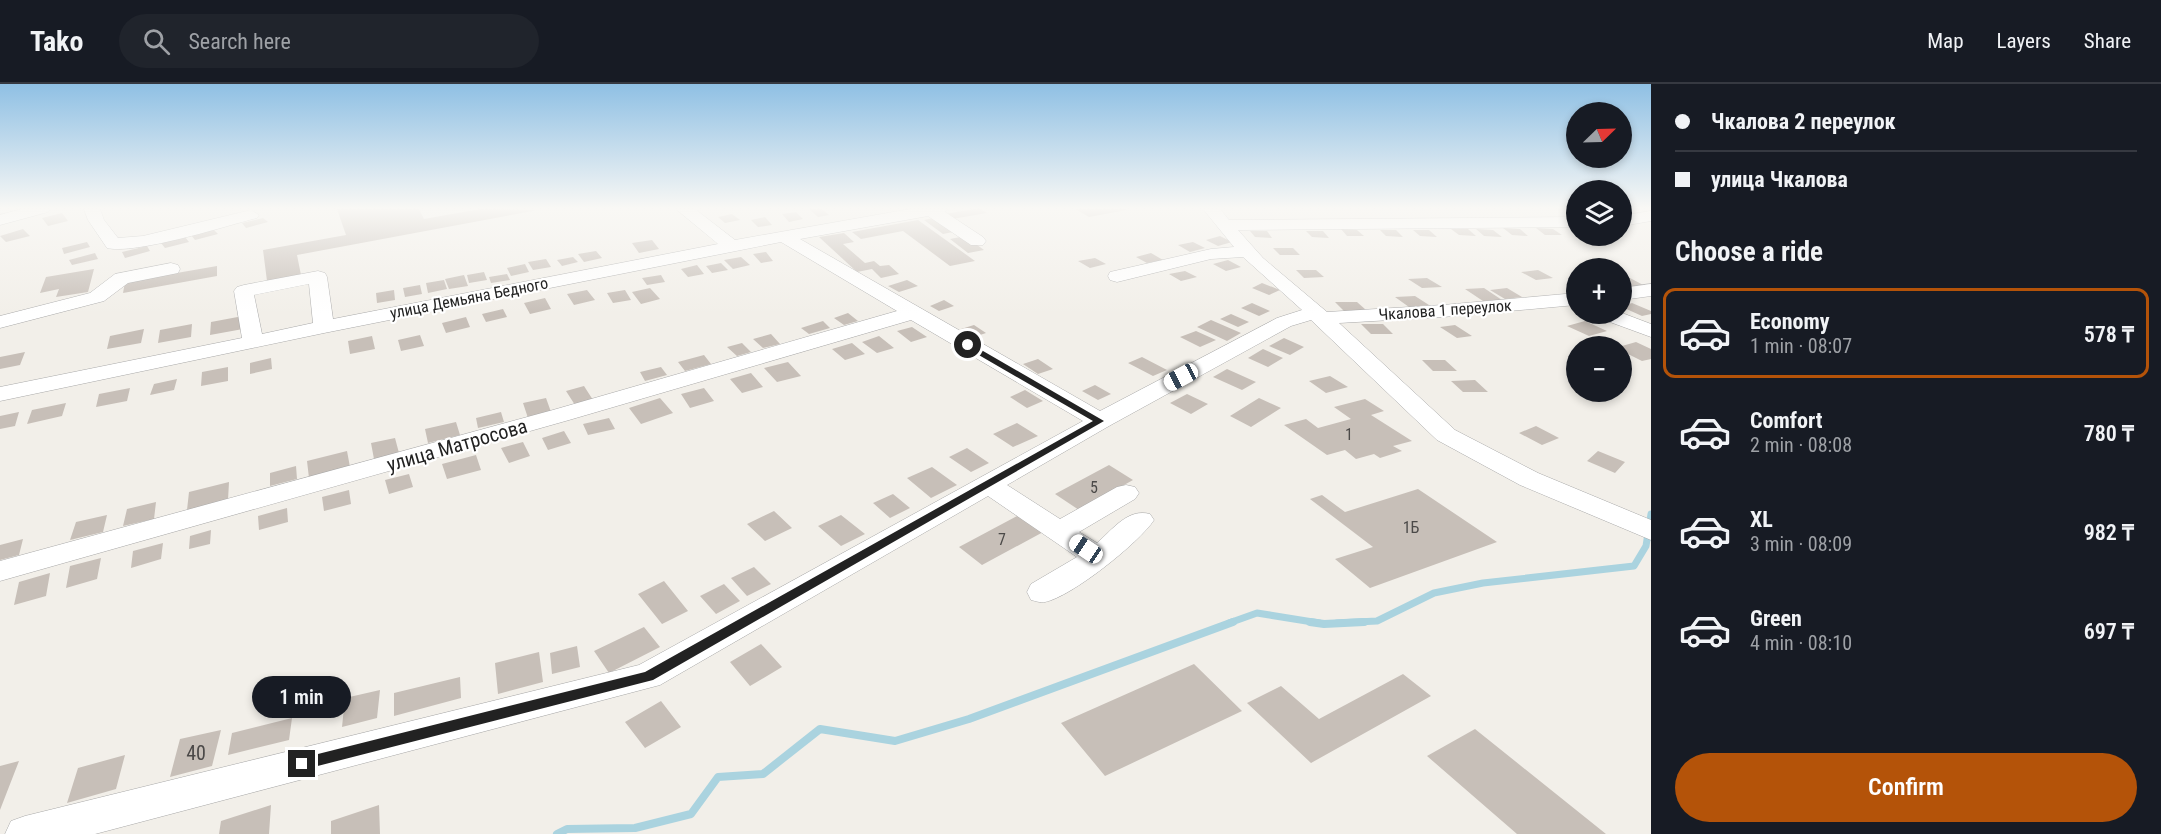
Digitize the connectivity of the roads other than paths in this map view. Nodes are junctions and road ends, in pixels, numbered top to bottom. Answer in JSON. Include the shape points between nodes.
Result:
{"nodes":[{"id":1,"x":729,"y":244,"type":"edge"},
{"id":2,"x":744,"y":244,"type":"edge"},
{"id":3,"x":796,"y":244,"type":"edge"},
{"id":4,"x":1242,"y":244,"type":"edge"},
{"id":5,"x":732,"y":246,"type":"junction"},
{"id":6,"x":1248,"y":251,"type":"junction"},
{"id":7,"x":171,"y":269,"type":"dead end"},
{"id":8,"x":1117,"y":276,"type":"dead end"},
{"id":9,"x":1651,"y":290,"type":"edge"},
{"id":10,"x":1632,"y":293,"type":"edge"},
{"id":11,"x":1566,"y":301,"type":"edge"},
{"id":12,"x":912,"y":313,"type":"junction"},
{"id":13,"x":1318,"y":315,"type":"junction"},
{"id":14,"x":0,"y":322,"type":"edge"},
{"id":15,"x":1632,"y":324,"type":"edge"},
{"id":16,"x":324,"y":327,"type":"junction"},
{"id":17,"x":1651,"y":331,"type":"edge"},
{"id":18,"x":254,"y":342,"type":"junction"},
{"id":19,"x":0,"y":394,"type":"edge"},
{"id":20,"x":1100,"y":421,"type":"junction"},
{"id":21,"x":988,"y":484,"type":"junction"},
{"id":22,"x":1126,"y":493,"type":"dead end"},
{"id":23,"x":1140,"y":519,"type":"dead end"},
{"id":24,"x":1059,"y":531,"type":"junction"},
{"id":25,"x":1651,"y":531,"type":"edge"},
{"id":26,"x":1099,"y":558,"type":"junction"},
{"id":27,"x":0,"y":571,"type":"edge"},
{"id":28,"x":1042,"y":592,"type":"dead end"},
{"id":29,"x":25,"y":834,"type":"edge"}],
"edges":[{"from":1,"to":5,"type":"street"},
{"from":2,"to":5,"type":"street","name":"улица Демьяна Бедного"},
{"from":3,"to":12,"type":"street"},
{"from":4,"to":6,"type":"street"},
{"from":5,"to":16,"type":"street","name":"улица Демьяна Бедного"},
{"from":6,"to":8,"type":"street","via":[[1211,254]]},
{"from":6,"to":13,"type":"street"},
{"from":7,"to":14,"type":"street","via":[[122,278],[97,297]]},
{"from":9,"to":10,"type":"street"},
{"from":11,"to":13,"type":"street","name":"Чкалова 1 переулок"},
{"from":12,"to":20,"type":"street"},
{"from":12,"to":27,"type":"street","name":"улица Матросова","via":[[561,416]]},
{"from":13,"to":20,"type":"street","name":"Чкалова 1 переулок","via":[[1284,322]]},
{"from":13,"to":25,"type":"street","via":[[1446,435],[1529,478]]},
{"from":15,"to":17,"type":"street"},
{"from":16,"to":18,"type":"street","name":"улица Демьяна Бедного"},
{"from":16,"to":18,"type":"street","via":[[318,278],[244,291]]},
{"from":18,"to":19,"type":"street","name":"улица Демьяна Бедного"},
{"from":20,"to":21,"type":"street","name":"Чкалова 1 переулок"},
{"from":21,"to":24,"type":"street"},
{"from":21,"to":29,"type":"street","name":"Чкалова 1 переулок","via":[[648,676]]},
{"from":22,"to":24,"type":"street"},
{"from":23,"to":26,"type":"street"},
{"from":24,"to":26,"type":"street"},
{"from":26,"to":28,"type":"street"}]}
